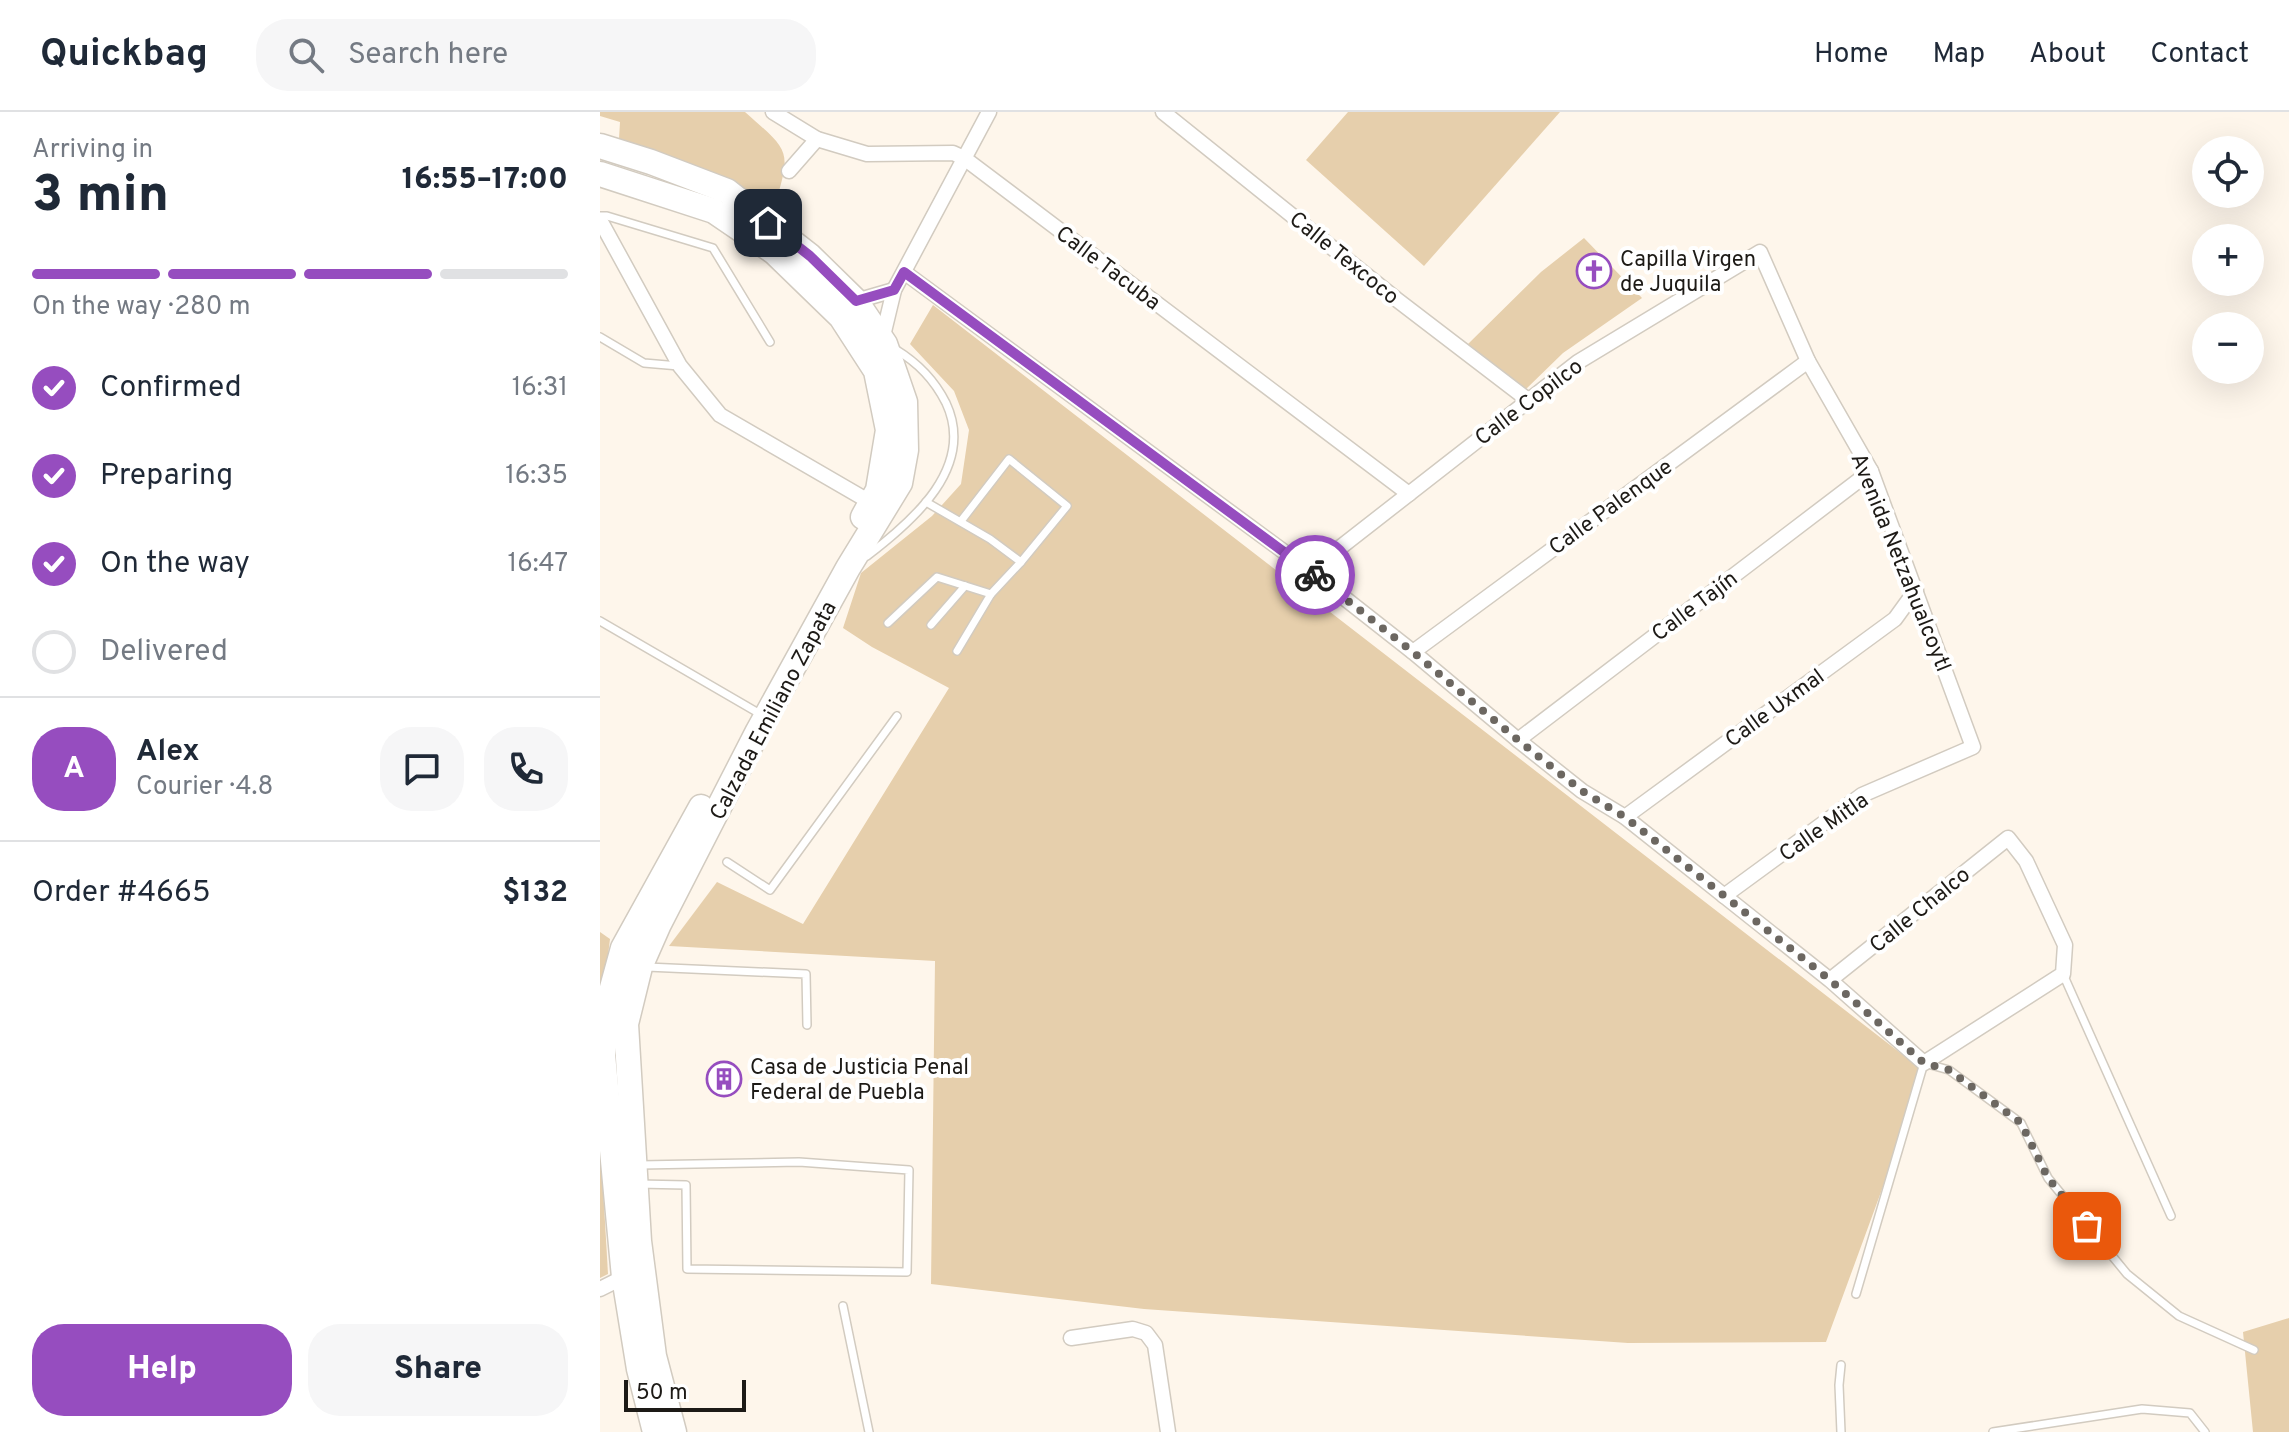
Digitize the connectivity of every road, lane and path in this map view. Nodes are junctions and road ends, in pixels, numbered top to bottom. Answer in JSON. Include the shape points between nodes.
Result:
{"nodes":[{"id":1,"x":989,"y":112,"type":"edge"},
{"id":2,"x":1163,"y":112,"type":"edge"},
{"id":3,"x":779,"y":114,"type":"edge"},
{"id":4,"x":817,"y":139,"type":"junction"},
{"id":5,"x":600,"y":146,"type":"edge"},
{"id":6,"x":964,"y":158,"type":"junction"},
{"id":7,"x":789,"y":171,"type":"dead end"},
{"id":8,"x":600,"y":174,"type":"edge"},
{"id":9,"x":600,"y":218,"type":"edge"},
{"id":10,"x":1760,"y":252,"type":"joint"},
{"id":11,"x":904,"y":272,"type":"junction"},
{"id":12,"x":894,"y":290,"type":"junction"},
{"id":13,"x":856,"y":301,"type":"junction"},
{"id":14,"x":600,"y":337,"type":"edge"},
{"id":15,"x":770,"y":342,"type":"dead end"},
{"id":16,"x":883,"y":342,"type":"junction"},
{"id":17,"x":1808,"y":361,"type":"junction"},
{"id":18,"x":680,"y":366,"type":"junction"},
{"id":19,"x":1528,"y":400,"type":"junction"},
{"id":20,"x":1871,"y":471,"type":"junction"},
{"id":21,"x":1409,"y":494,"type":"junction"},
{"id":22,"x":926,"y":502,"type":"junction"},
{"id":23,"x":878,"y":507,"type":"junction"},
{"id":24,"x":961,"y":521,"type":"junction"},
{"id":25,"x":906,"y":523,"type":"junction"},
{"id":26,"x":1021,"y":562,"type":"junction"},
{"id":27,"x":848,"y":568,"type":"junction"},
{"id":28,"x":1310,"y":571,"type":"junction"},
{"id":29,"x":965,"y":586,"type":"junction"},
{"id":30,"x":1916,"y":590,"type":"junction"},
{"id":31,"x":991,"y":594,"type":"junction"},
{"id":32,"x":600,"y":621,"type":"edge"},
{"id":33,"x":888,"y":623,"type":"dead end"},
{"id":34,"x":931,"y":625,"type":"dead end"},
{"id":35,"x":957,"y":651,"type":"dead end"},
{"id":36,"x":1413,"y":652,"type":"junction"},
{"id":37,"x":755,"y":711,"type":"junction"},
{"id":38,"x":897,"y":716,"type":"dead end"},
{"id":39,"x":1518,"y":740,"type":"junction"},
{"id":40,"x":1973,"y":747,"type":"joint"},
{"id":41,"x":1625,"y":817,"type":"junction"},
{"id":42,"x":727,"y":862,"type":"dead end"},
{"id":43,"x":1724,"y":896,"type":"junction"},
{"id":44,"x":640,"y":967,"type":"junction"},
{"id":45,"x":2063,"y":974,"type":"junction"},
{"id":46,"x":1830,"y":980,"type":"junction"},
{"id":47,"x":807,"y":1025,"type":"dead end"},
{"id":48,"x":1924,"y":1063,"type":"junction"},
{"id":49,"x":635,"y":1175,"type":"junction"},
{"id":50,"x":2171,"y":1216,"type":"dead end"},
{"id":51,"x":624,"y":1277,"type":"junction"},
{"id":52,"x":600,"y":1289,"type":"edge"},
{"id":53,"x":1856,"y":1294,"type":"dead end"},
{"id":54,"x":843,"y":1306,"type":"dead end"},
{"id":55,"x":1071,"y":1338,"type":"dead end"},
{"id":56,"x":2254,"y":1350,"type":"dead end"},
{"id":57,"x":1841,"y":1365,"type":"dead end"},
{"id":58,"x":655,"y":1432,"type":"edge"},
{"id":59,"x":674,"y":1432,"type":"edge"},
{"id":60,"x":869,"y":1432,"type":"edge"},
{"id":61,"x":1168,"y":1432,"type":"edge"},
{"id":62,"x":1841,"y":1432,"type":"edge"},
{"id":63,"x":1993,"y":1432,"type":"edge"},
{"id":64,"x":2205,"y":1432,"type":"edge"}],
"edges":[{"from":1,"to":6,"type":"street"},
{"from":2,"to":19,"type":"street","name":"Calle Texcoco"},
{"from":3,"to":4,"type":"street"},
{"from":4,"to":6,"type":"street","via":[[867,154],[953,153]]},
{"from":4,"to":7,"type":"street"},
{"from":5,"to":13,"type":"main road","name":"Calzada Emiliano Zapata","via":[[727,191],[810,256]]},
{"from":6,"to":11,"type":"street"},
{"from":6,"to":21,"type":"street","name":"Calle Tacuba"},
{"from":8,"to":23,"type":"main road","name":"Calzada Emiliano Zapata","via":[[714,211],[774,252],[841,317],[876,371],[888,430]]},
{"from":9,"to":15,"type":"lane","via":[[713,248]]},
{"from":9,"to":18,"type":"street"},
{"from":10,"to":17,"type":"street","name":"Avenida Netzahualcoytl"},
{"from":10,"to":19,"type":"street","name":"Calle Copilco","via":[[1578,362]]},
{"from":11,"to":12,"type":"street"},
{"from":11,"to":28,"type":"street"},
{"from":12,"to":13,"type":"street"},
{"from":12,"to":16,"type":"street"},
{"from":13,"to":16,"type":"main road","name":"Calzada Emiliano Zapata"},
{"from":14,"to":18,"type":"lane","via":[[644,363]]},
{"from":16,"to":22,"type":"lane","via":[[931,377],[953,419],[951,463]]},
{"from":16,"to":23,"type":"main road","name":"Calzada Emiliano Zapata","via":[[905,402],[906,450],[900,483]]},
{"from":17,"to":20,"type":"street","name":"Avenida Netzahualcoytl"},
{"from":17,"to":36,"type":"street","name":"Calle Palenque"},
{"from":18,"to":23,"type":"street","via":[[720,415]]},
{"from":19,"to":21,"type":"street","name":"Calle Copilco"},
{"from":20,"to":30,"type":"street","name":"Avenida Netzahualcoytl"},
{"from":20,"to":39,"type":"street","name":"Calle Tajín"},
{"from":21,"to":28,"type":"street","name":"Calle Copilco"},
{"from":22,"to":24,"type":"lane"},
{"from":22,"to":25,"type":"lane"},
{"from":23,"to":25,"type":"lane"},
{"from":23,"to":27,"type":"main road","name":"Calzada Emiliano Zapata"},
{"from":23,"to":37,"type":"main road","name":"Calzada Emiliano Zapata"},
{"from":24,"to":26,"type":"lane"},
{"from":24,"to":26,"type":"lane","via":[[1009,459],[1067,506]]},
{"from":25,"to":27,"type":"lane"},
{"from":26,"to":31,"type":"lane"},
{"from":27,"to":44,"type":"main road","name":"Calzada Emiliano Zapata","via":[[758,731]]},
{"from":28,"to":36,"type":"street"},
{"from":29,"to":31,"type":"lane"},
{"from":29,"to":33,"type":"lane","via":[[937,577]]},
{"from":29,"to":34,"type":"lane"},
{"from":30,"to":40,"type":"street","name":"Avenida Netzahualcoytl"},
{"from":30,"to":41,"type":"street","name":"Calle Uxmal","via":[[1895,619]]},
{"from":31,"to":35,"type":"lane"},
{"from":32,"to":37,"type":"lane"},
{"from":36,"to":39,"type":"street"},
{"from":37,"to":51,"type":"main road","name":"Calzada Emiliano Zapata","via":[[623,948],[610,995],[603,1055]]},
{"from":38,"to":42,"type":"lane","via":[[770,890]]},
{"from":39,"to":41,"type":"street","via":[[1582,791]]},
{"from":40,"to":43,"type":"street","name":"Calle Mitla","via":[[1862,795]]},
{"from":41,"to":43,"type":"street"},
{"from":43,"to":46,"type":"street"},
{"from":44,"to":47,"type":"lane","via":[[806,974]]},
{"from":44,"to":49,"type":"main road","name":"Calzada Emiliano Zapata","via":[[626,1024]]},
{"from":45,"to":46,"type":"street","name":"Calle Chalco","via":[[2065,945],[2026,861],[2008,838]]},
{"from":45,"to":48,"type":"street"},
{"from":45,"to":50,"type":"lane"},
{"from":46,"to":48,"type":"street"},
{"from":48,"to":53,"type":"lane"},
{"from":48,"to":56,"type":"lane","via":[[1949,1070],[2021,1123],[2048,1178],[2127,1274],[2179,1316]]},
{"from":49,"to":49,"type":"lane","via":[[686,1185],[687,1269],[907,1272],[909,1170],[799,1162]]},
{"from":49,"to":59,"type":"main road","name":"Calzada Emiliano Zapata","via":[[654,1356]]},
{"from":51,"to":52,"type":"street"},
{"from":51,"to":58,"type":"main road","name":"Calzada Emiliano Zapata"},
{"from":54,"to":60,"type":"lane"},
{"from":55,"to":61,"type":"street","via":[[1133,1329],[1146,1333],[1155,1345]]},
{"from":57,"to":62,"type":"lane"},
{"from":63,"to":64,"type":"lane","via":[[2142,1409],[2190,1413]]}]}
